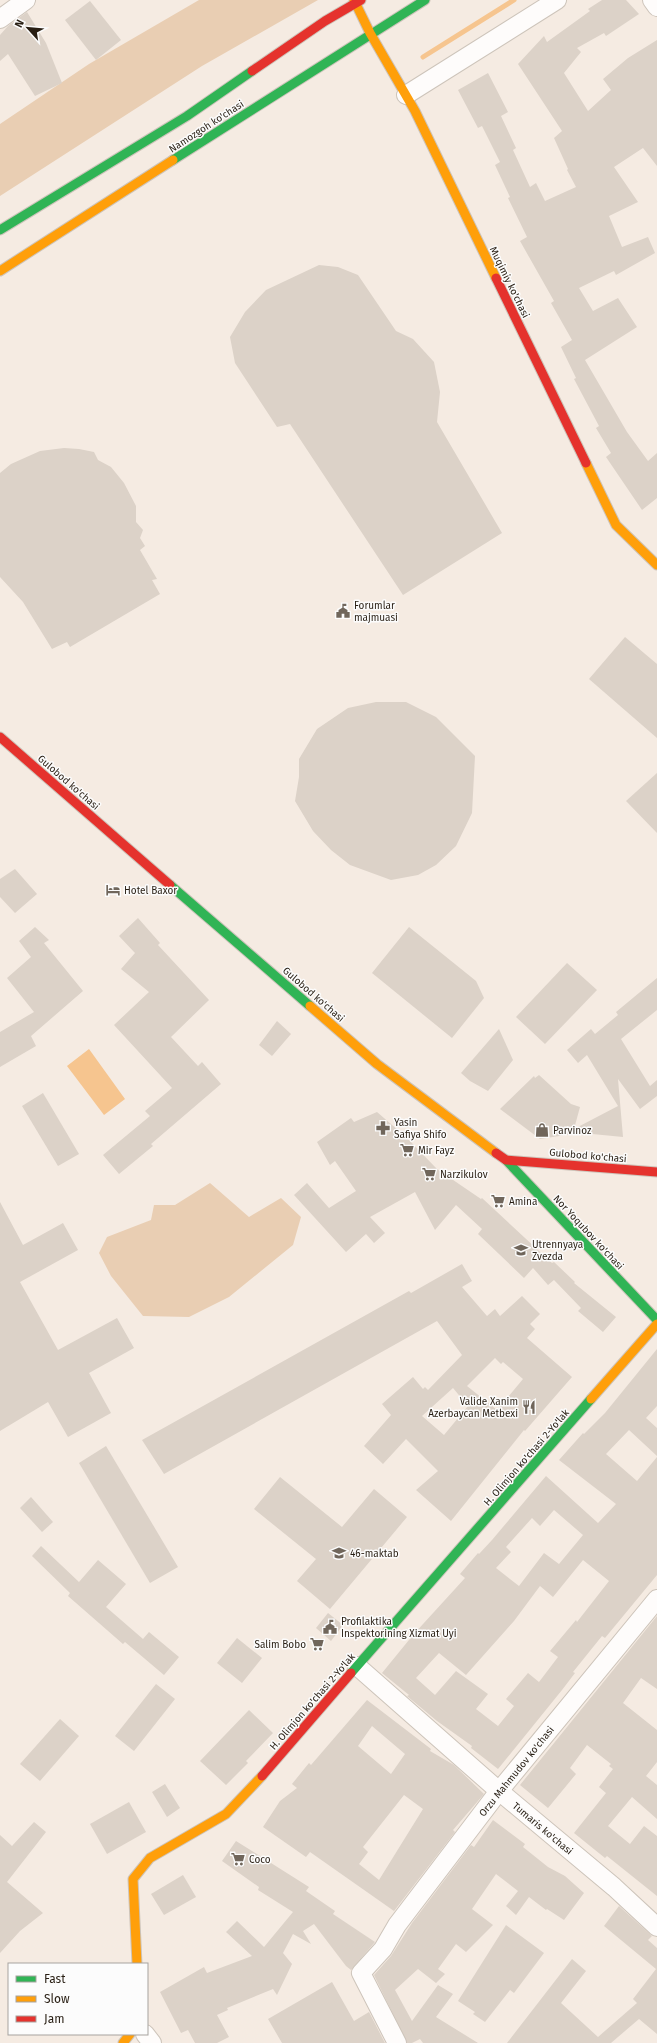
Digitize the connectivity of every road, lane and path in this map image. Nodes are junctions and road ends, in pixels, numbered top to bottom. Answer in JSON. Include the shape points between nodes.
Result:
{"nodes":[{"id":1,"x":26,"y":0,"type":"edge"},
{"id":2,"x":424,"y":0,"type":"edge"},
{"id":3,"x":557,"y":0,"type":"edge"},
{"id":4,"x":652,"y":0,"type":"edge"},
{"id":5,"x":357,"y":1,"type":"edge"},
{"id":6,"x":657,"y":7,"type":"edge"},
{"id":7,"x":0,"y":19,"type":"edge"},
{"id":8,"x":370,"y":33,"type":"junction"},
{"id":9,"x":406,"y":95,"type":"junction"},
{"id":10,"x":0,"y":230,"type":"edge"},
{"id":11,"x":0,"y":271,"type":"edge"},
{"id":12,"x":657,"y":564,"type":"edge"},
{"id":13,"x":0,"y":737,"type":"edge"},
{"id":14,"x":506,"y":1160,"type":"junction"},
{"id":15,"x":657,"y":1172,"type":"edge"},
{"id":16,"x":657,"y":1320,"type":"edge"},
{"id":17,"x":657,"y":1324,"type":"edge"},
{"id":18,"x":657,"y":1599,"type":"edge"},
{"id":19,"x":357,"y":1666,"type":"junction"},
{"id":20,"x":499,"y":1791,"type":"junction"},
{"id":21,"x":657,"y":1927,"type":"edge"},
{"id":22,"x":137,"y":1963,"type":"edge"},
{"id":23,"x":129,"y":2035,"type":"edge"},
{"id":24,"x":146,"y":2035,"type":"edge"},
{"id":25,"x":123,"y":2043,"type":"edge"},
{"id":26,"x":152,"y":2043,"type":"edge"},
{"id":27,"x":397,"y":2043,"type":"edge"}],
"edges":[{"from":1,"to":7,"type":"street"},
{"from":2,"to":8,"type":"main road","name":"Namozgoh ko'chasi"},
{"from":3,"to":9,"type":"street"},
{"from":4,"to":6,"type":"street"},
{"from":5,"to":8,"type":"main road","name":"Muqimiy ko'chasi"},
{"from":5,"to":10,"type":"main road","name":"Namozgoh ko'chasi","via":[[187,116],[35,212]]},
{"from":8,"to":9,"type":"main road","name":"Muqimiy ko'chasi"},
{"from":8,"to":11,"type":"main road","name":"Namozgoh ko'chasi","via":[[48,237]]},
{"from":9,"to":12,"type":"main road","name":"Muqimiy ko'chasi","via":[[616,525]]},
{"from":13,"to":14,"type":"main road","name":"Gulobod ko'chasi","via":[[377,1064]]},
{"from":14,"to":15,"type":"main road","name":"Gulobod ko'chasi"},
{"from":14,"to":16,"type":"main road","name":"Nor Yoqubov ko'chasi"},
{"from":17,"to":19,"type":"main road","name":"H. Olimjon ko'chasi 2-Yo'lak"},
{"from":18,"to":20,"type":"street","name":"Orzu Mahmudov ko'chasi"},
{"from":19,"to":20,"type":"street","name":"Tumaris ko'chasi"},
{"from":19,"to":22,"type":"main road","name":"H. Olimjon ko'chasi 2-Yo'lak","via":[[259,1780],[226,1814],[175,1846],[150,1858],[132,1879]]},
{"from":20,"to":21,"type":"street","name":"Tumaris ko'chasi","via":[[614,1887]]},
{"from":20,"to":27,"type":"street","name":"Orzu Mahmudov ko'chasi","via":[[397,1925],[383,1949],[361,1973]]},
{"from":23,"to":25,"type":"main road"},
{"from":24,"to":26,"type":"street"}]}
